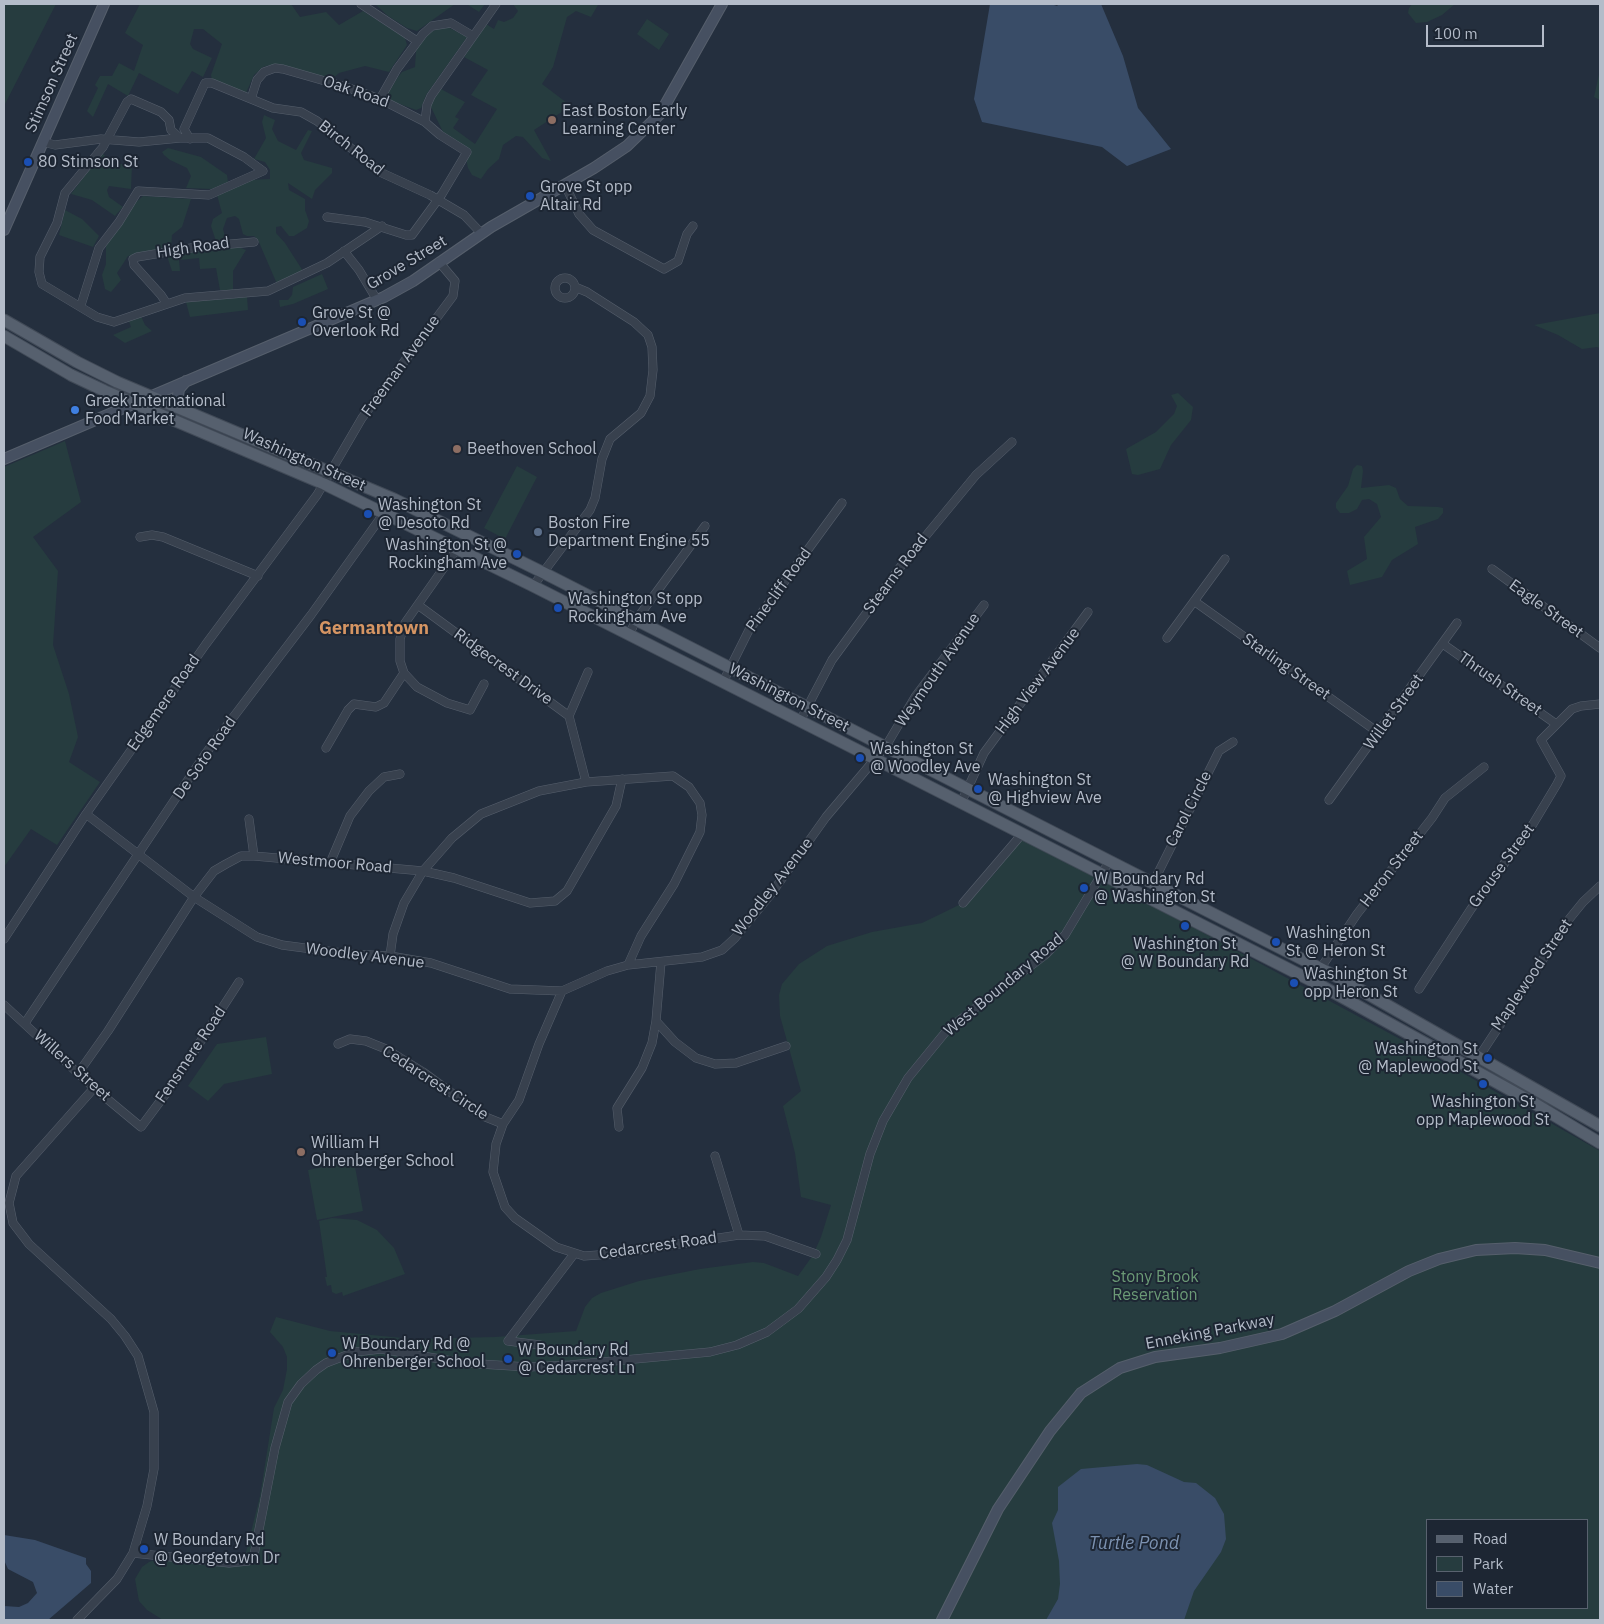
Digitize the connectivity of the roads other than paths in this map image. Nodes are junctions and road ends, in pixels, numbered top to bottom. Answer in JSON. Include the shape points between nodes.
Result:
{"nodes":[{"id":1,"x":104,"y":4,"type":"edge"},
{"id":2,"x":361,"y":4,"type":"edge"},
{"id":3,"x":496,"y":4,"type":"edge"},
{"id":4,"x":722,"y":4,"type":"edge"},
{"id":5,"x":474,"y":36,"type":"junction"},
{"id":6,"x":417,"y":41,"type":"junction"},
{"id":7,"x":251,"y":99,"type":"junction"},
{"id":8,"x":380,"y":99,"type":"junction"},
{"id":9,"x":425,"y":122,"type":"junction"},
{"id":10,"x":109,"y":138,"type":"junction"},
{"id":11,"x":180,"y":138,"type":"junction"},
{"id":12,"x":190,"y":139,"type":"junction"},
{"id":13,"x":43,"y":142,"type":"junction"},
{"id":14,"x":565,"y":184,"type":"junction"},
{"id":15,"x":438,"y":200,"type":"junction"},
{"id":16,"x":327,"y":217,"type":"dead end"},
{"id":17,"x":382,"y":226,"type":"junction"},
{"id":18,"x":693,"y":226,"type":"dead end"},
{"id":19,"x":4,"y":230,"type":"edge"},
{"id":20,"x":481,"y":233,"type":"junction"},
{"id":21,"x":254,"y":242,"type":"dead end"},
{"id":22,"x":344,"y":251,"type":"junction"},
{"id":23,"x":439,"y":262,"type":"junction"},
{"id":24,"x":575,"y":288,"type":"dead end"},
{"id":25,"x":377,"y":300,"type":"junction"},
{"id":26,"x":167,"y":304,"type":"junction"},
{"id":27,"x":80,"y":305,"type":"junction"},
{"id":28,"x":4,"y":320,"type":"edge"},
{"id":29,"x":4,"y":336,"type":"edge"},
{"id":30,"x":186,"y":380,"type":"junction"},
{"id":31,"x":151,"y":396,"type":"junction"},
{"id":32,"x":134,"y":404,"type":"junction"},
{"id":33,"x":184,"y":411,"type":"junction"},
{"id":34,"x":1012,"y":442,"type":"dead end"},
{"id":35,"x":4,"y":459,"type":"edge"},
{"id":36,"x":331,"y":472,"type":"junction"},
{"id":37,"x":324,"y":484,"type":"junction"},
{"id":38,"x":394,"y":499,"type":"junction"},
{"id":39,"x":842,"y":503,"type":"dead end"},
{"id":40,"x":383,"y":513,"type":"junction"},
{"id":41,"x":705,"y":526,"type":"dead end"},
{"id":42,"x":140,"y":537,"type":"dead end"},
{"id":43,"x":457,"y":549,"type":"junction"},
{"id":44,"x":1225,"y":559,"type":"dead end"},
{"id":45,"x":1492,"y":569,"type":"dead end"},
{"id":46,"x":544,"y":573,"type":"junction"},
{"id":47,"x":258,"y":576,"type":"junction"},
{"id":48,"x":533,"y":586,"type":"junction"},
{"id":49,"x":1194,"y":601,"type":"junction"},
{"id":50,"x":418,"y":605,"type":"junction"},
{"id":51,"x":984,"y":605,"type":"dead end"},
{"id":52,"x":1088,"y":612,"type":"dead end"},
{"id":53,"x":636,"y":620,"type":"junction"},
{"id":54,"x":1457,"y":623,"type":"dead end"},
{"id":55,"x":629,"y":635,"type":"junction"},
{"id":56,"x":1167,"y":638,"type":"dead end"},
{"id":57,"x":1443,"y":644,"type":"junction"},
{"id":58,"x":1600,"y":648,"type":"edge"},
{"id":59,"x":730,"y":668,"type":"junction"},
{"id":60,"x":588,"y":672,"type":"dead end"},
{"id":61,"x":404,"y":673,"type":"junction"},
{"id":62,"x":723,"y":682,"type":"junction"},
{"id":63,"x":484,"y":684,"type":"dead end"},
{"id":64,"x":1600,"y":704,"type":"edge"},
{"id":65,"x":807,"y":707,"type":"junction"},
{"id":66,"x":569,"y":716,"type":"junction"},
{"id":67,"x":800,"y":721,"type":"junction"},
{"id":68,"x":1556,"y":724,"type":"junction"},
{"id":69,"x":1379,"y":733,"type":"junction"},
{"id":70,"x":1233,"y":742,"type":"dead end"},
{"id":71,"x":886,"y":746,"type":"junction"},
{"id":72,"x":326,"y":748,"type":"dead end"},
{"id":73,"x":874,"y":758,"type":"junction"},
{"id":74,"x":1484,"y":766,"type":"dead end"},
{"id":75,"x":400,"y":774,"type":"dead end"},
{"id":76,"x":622,"y":779,"type":"junction"},
{"id":77,"x":586,"y":782,"type":"junction"},
{"id":78,"x":967,"y":790,"type":"junction"},
{"id":79,"x":1329,"y":800,"type":"dead end"},
{"id":80,"x":961,"y":803,"type":"junction"},
{"id":81,"x":86,"y":814,"type":"junction"},
{"id":82,"x":249,"y":819,"type":"dead end"},
{"id":83,"x":1022,"y":834,"type":"junction"},
{"id":84,"x":140,"y":854,"type":"junction"},
{"id":85,"x":254,"y":856,"type":"junction"},
{"id":86,"x":1110,"y":860,"type":"junction"},
{"id":87,"x":330,"y":863,"type":"junction"},
{"id":88,"x":424,"y":871,"type":"junction"},
{"id":89,"x":1100,"y":874,"type":"junction"},
{"id":90,"x":1153,"y":883,"type":"junction"},
{"id":91,"x":1600,"y":886,"type":"edge"},
{"id":92,"x":194,"y":897,"type":"junction"},
{"id":93,"x":963,"y":903,"type":"dead end"},
{"id":94,"x":4,"y":939,"type":"edge"},
{"id":95,"x":390,"y":956,"type":"junction"},
{"id":96,"x":661,"y":962,"type":"junction"},
{"id":97,"x":628,"y":965,"type":"junction"},
{"id":98,"x":1321,"y":968,"type":"junction"},
{"id":99,"x":1312,"y":981,"type":"junction"},
{"id":100,"x":239,"y":982,"type":"dead end"},
{"id":101,"x":1419,"y":989,"type":"dead end"},
{"id":102,"x":562,"y":990,"type":"junction"},
{"id":103,"x":4,"y":1005,"type":"edge"},
{"id":104,"x":656,"y":1021,"type":"junction"},
{"id":105,"x":25,"y":1023,"type":"junction"},
{"id":106,"x":338,"y":1044,"type":"dead end"},
{"id":107,"x":786,"y":1046,"type":"dead end"},
{"id":108,"x":1477,"y":1057,"type":"junction"},
{"id":109,"x":1471,"y":1069,"type":"junction"},
{"id":110,"x":79,"y":1072,"type":"junction"},
{"id":111,"x":94,"y":1088,"type":"junction"},
{"id":112,"x":503,"y":1124,"type":"junction"},
{"id":113,"x":1600,"y":1126,"type":"edge"},
{"id":114,"x":141,"y":1127,"type":"joint"},
{"id":115,"x":618,"y":1127,"type":"dead end"},
{"id":116,"x":1600,"y":1143,"type":"edge"},
{"id":117,"x":715,"y":1156,"type":"dead end"},
{"id":118,"x":739,"y":1235,"type":"junction"},
{"id":119,"x":574,"y":1254,"type":"junction"},
{"id":120,"x":816,"y":1254,"type":"dead end"},
{"id":121,"x":1600,"y":1263,"type":"edge"},
{"id":122,"x":540,"y":1345,"type":"dead end"},
{"id":123,"x":134,"y":1553,"type":"junction"},
{"id":124,"x":77,"y":1620,"type":"edge"},
{"id":125,"x":942,"y":1620,"type":"edge"}],
"edges":[{"from":1,"to":13,"type":"main road","name":"Stimson Street"},
{"from":2,"to":6,"type":"street"},
{"from":3,"to":5,"type":"street"},
{"from":4,"to":14,"type":"main road","name":"Grove Street","via":[[660,114],[627,146]]},
{"from":5,"to":6,"type":"street","via":[[456,24],[446,22],[432,26]]},
{"from":5,"to":9,"type":"street","via":[[432,96]]},
{"from":6,"to":8,"type":"street"},
{"from":7,"to":8,"type":"street","name":"Oak Road","via":[[257,80],[264,72],[275,68],[346,86]]},
{"from":7,"to":12,"type":"street","name":"Birch Road","via":[[205,83],[186,122],[184,132]]},
{"from":7,"to":15,"type":"street","name":"Birch Road","via":[[310,116],[382,173]]},
{"from":8,"to":9,"type":"street","name":"Oak Road"},
{"from":9,"to":15,"type":"street","name":"Oak Road","via":[[467,152]]},
{"from":10,"to":11,"type":"street","via":[[139,142]]},
{"from":10,"to":11,"type":"street","via":[[131,99],[161,112],[169,120],[171,130]]},
{"from":10,"to":13,"type":"street","via":[[55,146]]},
{"from":10,"to":27,"type":"street","via":[[63,198],[57,223],[42,251],[39,272],[42,284]]},
{"from":11,"to":12,"type":"street"},
{"from":12,"to":27,"type":"street","via":[[208,138],[264,171],[208,195],[138,191],[99,248]]},
{"from":13,"to":19,"type":"main road","name":"Stimson Street"},
{"from":14,"to":18,"type":"street","via":[[579,214],[593,230],[664,269],[678,261]]},
{"from":14,"to":20,"type":"main road","name":"Grove Street"},
{"from":15,"to":17,"type":"street","via":[[412,235]]},
{"from":15,"to":20,"type":"street","name":"Birch Road","via":[[464,215]]},
{"from":16,"to":17,"type":"street"},
{"from":17,"to":22,"type":"street"},
{"from":20,"to":23,"type":"main road","name":"Grove Street"},
{"from":21,"to":26,"type":"street","name":"High Road","via":[[197,246],[133,260]]},
{"from":22,"to":25,"type":"street"},
{"from":22,"to":26,"type":"street","via":[[327,263],[268,291],[191,298]]},
{"from":23,"to":25,"type":"main road","name":"Grove Street"},
{"from":23,"to":36,"type":"street","name":"Freeman Avenue","via":[[455,281],[455,294],[362,418]]},
{"from":24,"to":46,"type":"street","via":[[588,292],[648,335],[652,347],[650,396],[641,413],[610,439],[590,510]]},
{"from":25,"to":30,"type":"main road","name":"Grove Street"},
{"from":26,"to":27,"type":"street","via":[[114,322],[97,317]]},
{"from":28,"to":31,"type":"main road","name":"Washington Street","via":[[90,369]]},
{"from":29,"to":32,"type":"main road","name":"Washington Street","via":[[72,375]]},
{"from":30,"to":31,"type":"main road","name":"Grove Street"},
{"from":30,"to":33,"type":"main road","via":[[178,392]]},
{"from":31,"to":32,"type":"main road","name":"Grove Street"},
{"from":31,"to":33,"type":"main road","name":"Washington Street"},
{"from":32,"to":35,"type":"main road","name":"Grove Street"},
{"from":32,"to":37,"type":"main road","name":"Washington Street"},
{"from":33,"to":36,"type":"main road","name":"Washington Street"},
{"from":34,"to":65,"type":"street","name":"Stearns Road","via":[[976,475],[901,566],[832,660]]},
{"from":36,"to":37,"type":"street","name":"Edgemere Road"},
{"from":36,"to":38,"type":"main road","name":"Washington Street"},
{"from":37,"to":40,"type":"main road","name":"Washington Street"},
{"from":37,"to":47,"type":"street","name":"Edgemere Road"},
{"from":38,"to":40,"type":"street","name":"De Soto Road"},
{"from":38,"to":46,"type":"main road","name":"Washington Street"},
{"from":39,"to":59,"type":"street","name":"Pinecliff Road","via":[[749,630]]},
{"from":40,"to":43,"type":"main road","name":"Washington Street"},
{"from":40,"to":84,"type":"street","name":"De Soto Road","via":[[311,615],[206,753]]},
{"from":41,"to":53,"type":"street"},
{"from":42,"to":47,"type":"street","via":[[163,537]]},
{"from":43,"to":48,"type":"main road","name":"Washington Street"},
{"from":43,"to":50,"type":"street"},
{"from":44,"to":49,"type":"street"},
{"from":45,"to":58,"type":"street","name":"Eagle Street"},
{"from":46,"to":48,"type":"street"},
{"from":46,"to":53,"type":"main road","name":"Washington Street"},
{"from":47,"to":81,"type":"street","name":"Edgemere Road"},
{"from":48,"to":55,"type":"main road","name":"Washington Street"},
{"from":49,"to":56,"type":"street"},
{"from":49,"to":69,"type":"street","name":"Starling Street"},
{"from":50,"to":61,"type":"street","via":[[405,623],[400,640],[400,661]]},
{"from":50,"to":66,"type":"street","name":"Ridgecrest Drive"},
{"from":51,"to":71,"type":"street","name":"Weymouth Avenue","via":[[915,697]]},
{"from":52,"to":78,"type":"street","name":"High View Avenue","via":[[984,753]]},
{"from":53,"to":55,"type":"street"},
{"from":53,"to":59,"type":"main road","name":"Washington Street"},
{"from":54,"to":57,"type":"street","name":"Willet Street"},
{"from":55,"to":62,"type":"main road","name":"Washington Street"},
{"from":57,"to":68,"type":"street","name":"Thrush Street"},
{"from":57,"to":69,"type":"street","name":"Willet Street"},
{"from":59,"to":62,"type":"street","name":"Pinecliff Road"},
{"from":59,"to":65,"type":"main road","name":"Washington Street"},
{"from":60,"to":66,"type":"street"},
{"from":61,"to":63,"type":"street","via":[[417,687],[470,710]]},
{"from":61,"to":72,"type":"street","via":[[384,703],[376,707],[354,704]]},
{"from":62,"to":67,"type":"main road","name":"Washington Street"},
{"from":64,"to":68,"type":"street","via":[[1572,709]]},
{"from":65,"to":67,"type":"street","name":"Stearns Road"},
{"from":65,"to":71,"type":"main road","name":"Washington Street"},
{"from":66,"to":77,"type":"street"},
{"from":67,"to":73,"type":"main road","name":"Washington Street"},
{"from":68,"to":101,"type":"street","name":"Grouse Street","via":[[1541,740],[1561,776],[1557,784]]},
{"from":69,"to":79,"type":"street","name":"Willet Street"},
{"from":70,"to":90,"type":"street","name":"Carol Circle","via":[[1219,751]]},
{"from":71,"to":73,"type":"street","name":"Weymouth Avenue"},
{"from":71,"to":78,"type":"main road","name":"Washington Street"},
{"from":73,"to":80,"type":"main road","name":"Washington Street"},
{"from":73,"to":96,"type":"street","name":"Woodley Avenue","via":[[736,938],[722,950],[702,957]]},
{"from":74,"to":98,"type":"street","name":"Heron Street","via":[[1445,798],[1356,914]]},
{"from":75,"to":87,"type":"street","via":[[384,777],[350,816]]},
{"from":76,"to":77,"type":"street"},
{"from":76,"to":88,"type":"street","name":"Westmoor Road","via":[[616,806],[567,891],[555,901],[530,903]]},
{"from":76,"to":97,"type":"street","via":[[673,776],[689,787],[700,803],[702,815],[700,832]]},
{"from":77,"to":88,"type":"street","via":[[538,791],[481,814],[452,838]]},
{"from":78,"to":80,"type":"street","name":"High View Avenue"},
{"from":78,"to":86,"type":"main road","name":"Washington Street"},
{"from":80,"to":83,"type":"main road","name":"Washington Street"},
{"from":81,"to":84,"type":"street","name":"Woodley Avenue"},
{"from":81,"to":94,"type":"street","name":"Edgemere Road"},
{"from":82,"to":85,"type":"street"},
{"from":83,"to":89,"type":"main road","name":"Washington Street"},
{"from":83,"to":93,"type":"street"},
{"from":84,"to":92,"type":"street","name":"Woodley Avenue"},
{"from":84,"to":105,"type":"street","name":"De Soto Road"},
{"from":85,"to":87,"type":"street","name":"Westmoor Road"},
{"from":85,"to":92,"type":"street","name":"Westmoor Road","via":[[241,856],[214,871]]},
{"from":86,"to":89,"type":"street","name":"West Boundary Road"},
{"from":86,"to":90,"type":"main road","name":"Washington Street"},
{"from":87,"to":88,"type":"street","name":"Westmoor Road"},
{"from":88,"to":95,"type":"street","via":[[404,903],[393,934]]},
{"from":89,"to":99,"type":"main road","name":"Washington Street"},
{"from":89,"to":123,"type":"street","name":"West Boundary Road","via":[[1065,935],[1045,955],[948,1029],[908,1078],[884,1120],[870,1154],[847,1240],[837,1260],[798,1310],[767,1332],[710,1352],[559,1366],[464,1362],[381,1349],[355,1352],[316,1370],[288,1402],[275,1448],[254,1555],[248,1562]]},
{"from":90,"to":98,"type":"main road","name":"Washington Street"},
{"from":91,"to":108,"type":"street","name":"Maplewood Street","via":[[1570,918]]},
{"from":92,"to":95,"type":"street","name":"Woodley Avenue","via":[[258,937],[282,945]]},
{"from":92,"to":110,"type":"street","name":"Westmoor Road"},
{"from":95,"to":102,"type":"street","name":"Woodley Avenue","via":[[431,964],[510,989]]},
{"from":96,"to":97,"type":"street","name":"Woodley Avenue"},
{"from":96,"to":104,"type":"street"},
{"from":97,"to":102,"type":"street","name":"Woodley Avenue"},
{"from":98,"to":99,"type":"street","name":"Heron Street"},
{"from":98,"to":108,"type":"main road","name":"Washington Street"},
{"from":99,"to":109,"type":"main road","name":"Washington Street"},
{"from":100,"to":114,"type":"street","name":"Fensmere Road"},
{"from":102,"to":112,"type":"street","name":"Cedarcrest Road","via":[[519,1100]]},
{"from":103,"to":105,"type":"street","name":"Willers Street"},
{"from":104,"to":107,"type":"street","via":[[675,1042],[696,1058],[714,1064],[736,1063]]},
{"from":104,"to":115,"type":"street","via":[[645,1060],[617,1108]]},
{"from":105,"to":110,"type":"street","name":"Willers Street"},
{"from":106,"to":112,"type":"street","name":"Cedarcrest Circle","via":[[350,1039],[386,1049],[483,1116]]},
{"from":108,"to":109,"type":"street","name":"Maplewood Street"},
{"from":108,"to":113,"type":"main road","name":"Washington Street"},
{"from":109,"to":116,"type":"main road","name":"Washington Street"},
{"from":110,"to":111,"type":"street","name":"Willers Street"},
{"from":111,"to":114,"type":"street","name":"Willers Street"},
{"from":111,"to":123,"type":"street","via":[[16,1176],[11,1189],[10,1215],[29,1244],[111,1319],[138,1356],[154,1412],[154,1469]]},
{"from":112,"to":119,"type":"street","name":"Cedarcrest Road","via":[[496,1144],[493,1172],[505,1207],[536,1234]]},
{"from":117,"to":118,"type":"street"},
{"from":118,"to":119,"type":"street","name":"Cedarcrest Road","via":[[612,1254]]},
{"from":118,"to":120,"type":"street","name":"Cedarcrest Road","via":[[765,1236]]},
{"from":119,"to":122,"type":"street","via":[[508,1341]]},
{"from":121,"to":125,"type":"main road","name":"Enneking Parkway","via":[[1545,1250],[1476,1250],[1409,1271],[1328,1314],[1282,1334],[1220,1348],[1155,1357],[1120,1368],[1081,1393],[1050,1430],[998,1509]]},
{"from":123,"to":124,"type":"street","via":[[117,1579]]}]}
